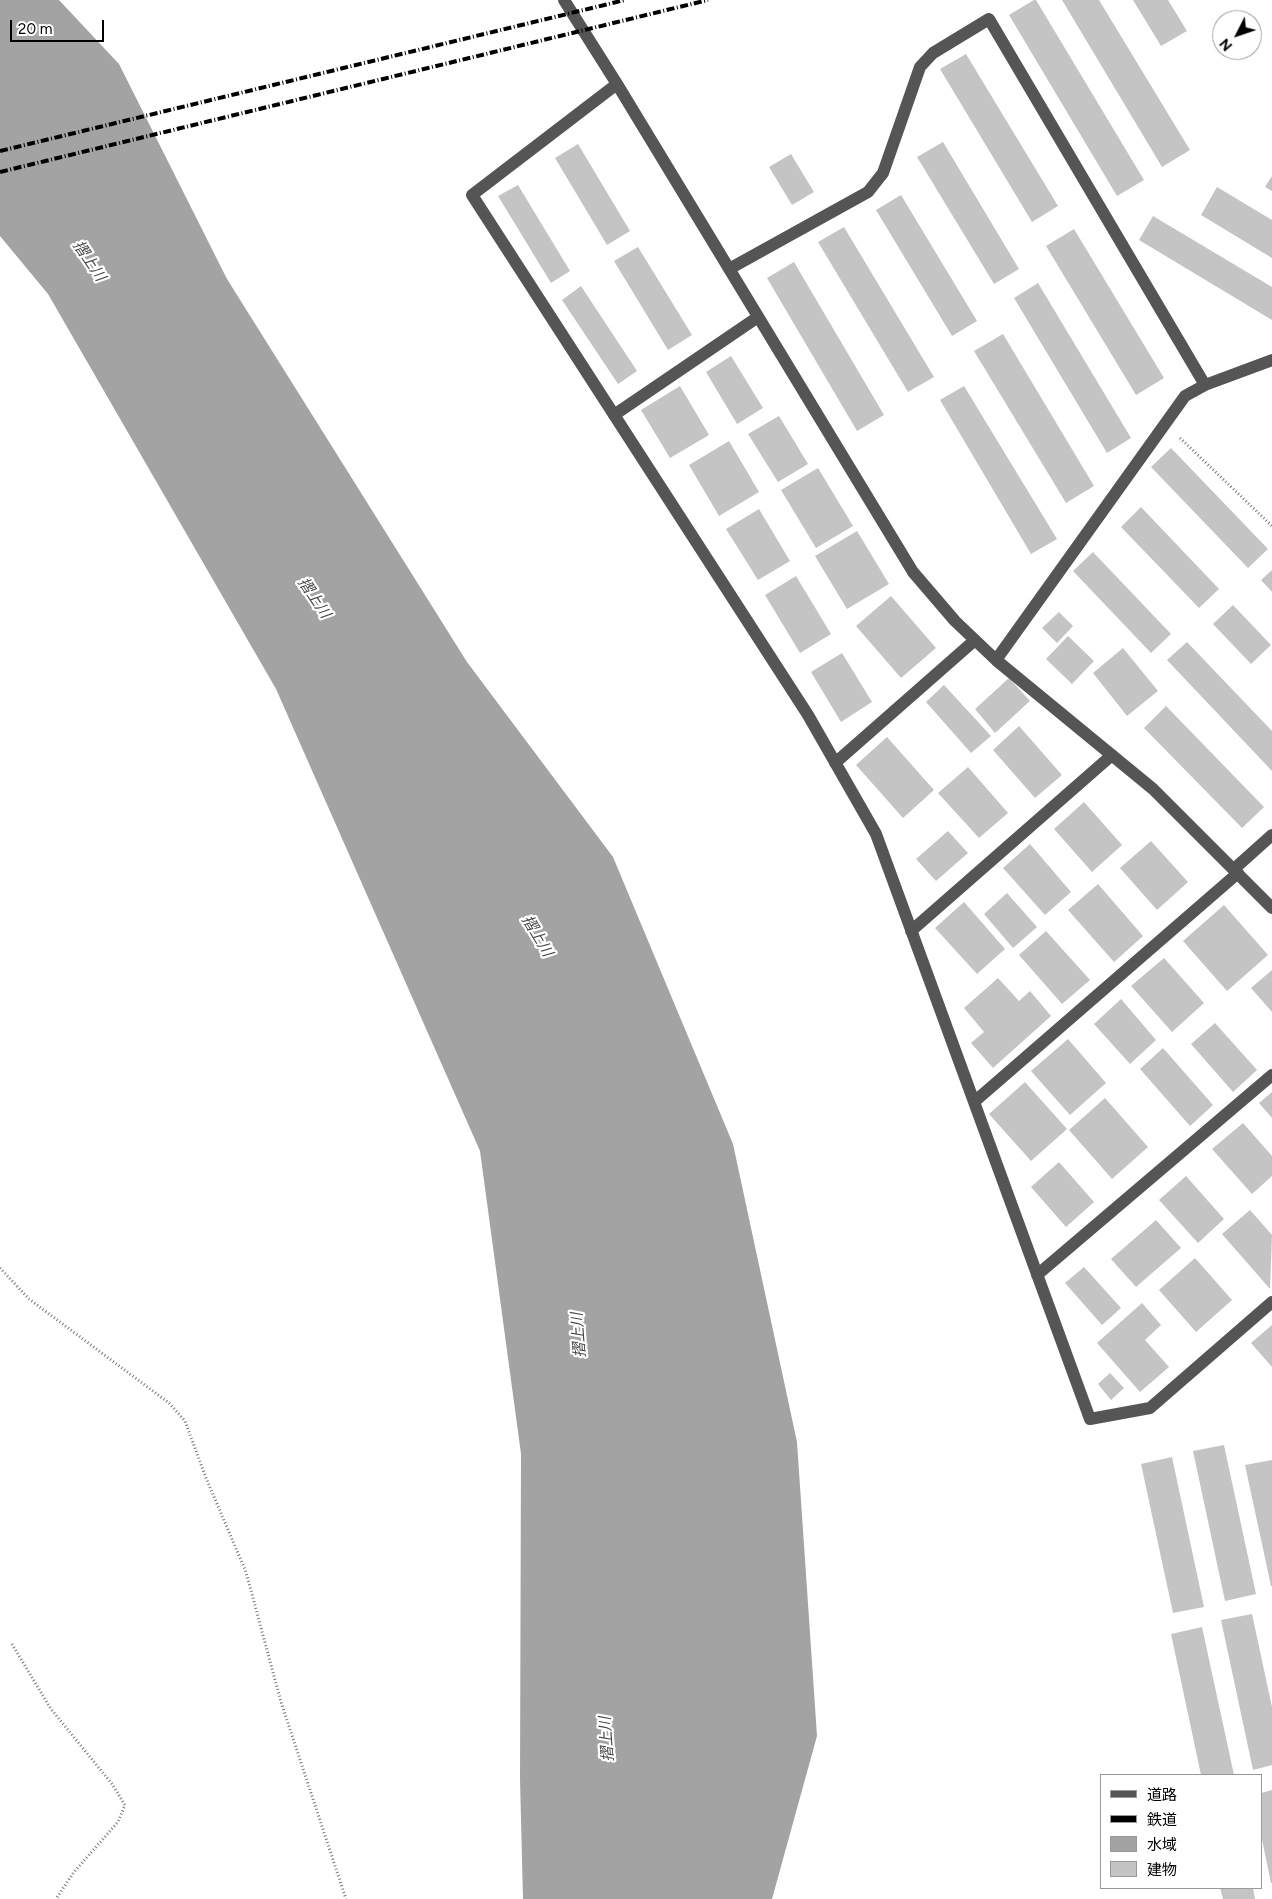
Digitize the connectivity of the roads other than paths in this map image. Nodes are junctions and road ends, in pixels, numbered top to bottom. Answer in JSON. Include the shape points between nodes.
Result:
{"nodes":[{"id":1,"x":564,"y":0,"type":"edge"},
{"id":2,"x":618,"y":84,"type":"junction"},
{"id":3,"x":729,"y":269,"type":"junction"},
{"id":4,"x":758,"y":317,"type":"junction"},
{"id":5,"x":1272,"y":360,"type":"edge"},
{"id":6,"x":1205,"y":385,"type":"junction"},
{"id":7,"x":614,"y":415,"type":"junction"},
{"id":8,"x":975,"y":640,"type":"junction"},
{"id":9,"x":996,"y":660,"type":"junction"},
{"id":10,"x":1112,"y":755,"type":"junction"},
{"id":11,"x":835,"y":763,"type":"junction"},
{"id":12,"x":1272,"y":835,"type":"edge"},
{"id":13,"x":1236,"y":871,"type":"junction"},
{"id":14,"x":1272,"y":908,"type":"edge"},
{"id":15,"x":911,"y":931,"type":"junction"},
{"id":16,"x":1272,"y":1075,"type":"edge"},
{"id":17,"x":974,"y":1102,"type":"junction"},
{"id":18,"x":1037,"y":1275,"type":"junction"},
{"id":19,"x":1272,"y":1302,"type":"edge"}],
"edges":[{"from":1,"to":2,"type":"street"},
{"from":2,"to":3,"type":"street"},
{"from":2,"to":7,"type":"street","via":[[472,195]]},
{"from":3,"to":4,"type":"street"},
{"from":3,"to":6,"type":"street","via":[[868,192],[883,173],[920,67],[933,53],[989,19]]},
{"from":4,"to":7,"type":"street"},
{"from":4,"to":8,"type":"street","via":[[913,572]]},
{"from":5,"to":6,"type":"street"},
{"from":6,"to":9,"type":"street","via":[[1185,396]]},
{"from":7,"to":11,"type":"street","via":[[808,715]]},
{"from":8,"to":9,"type":"street"},
{"from":8,"to":11,"type":"street"},
{"from":9,"to":10,"type":"street"},
{"from":10,"to":13,"type":"street","via":[[1153,789]]},
{"from":10,"to":15,"type":"street"},
{"from":11,"to":15,"type":"street","via":[[876,834]]},
{"from":12,"to":13,"type":"street"},
{"from":13,"to":14,"type":"street"},
{"from":13,"to":17,"type":"street"},
{"from":15,"to":17,"type":"street"},
{"from":16,"to":18,"type":"street"},
{"from":17,"to":18,"type":"street"},
{"from":18,"to":19,"type":"street","via":[[1090,1419],[1150,1408]]}]}
